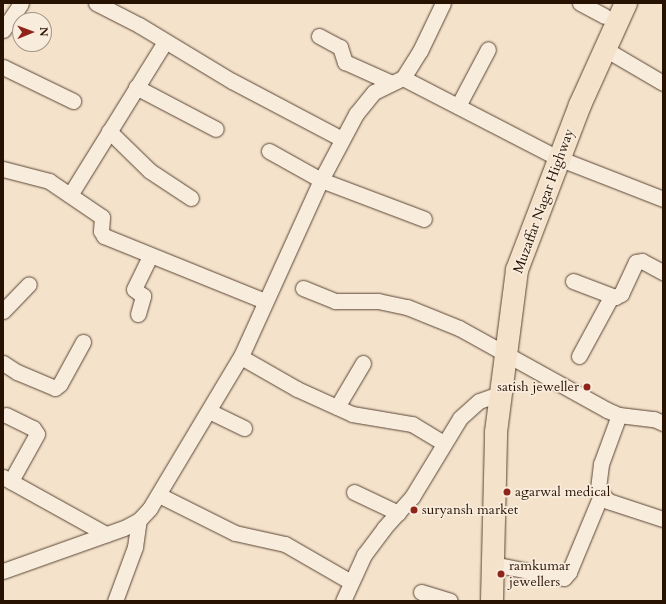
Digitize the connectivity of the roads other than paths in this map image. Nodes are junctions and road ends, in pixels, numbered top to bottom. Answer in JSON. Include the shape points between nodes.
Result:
{"nodes":[{"id":1,"x":96,"y":3,"type":"edge"},
{"id":2,"x":443,"y":3,"type":"edge"},
{"id":3,"x":580,"y":3,"type":"edge"},
{"id":4,"x":626,"y":3,"type":"edge"},
{"id":5,"x":18,"y":4,"type":"edge"},
{"id":6,"x":607,"y":10,"type":"edge"},
{"id":7,"x":3,"y":30,"type":"edge"},
{"id":8,"x":319,"y":36,"type":"dead end"},
{"id":9,"x":165,"y":42,"type":"junction"},
{"id":10,"x":488,"y":49,"type":"dead end"},
{"id":11,"x":605,"y":49,"type":"junction"},
{"id":12,"x":3,"y":67,"type":"edge"},
{"id":13,"x":398,"y":80,"type":"junction"},
{"id":14,"x":663,"y":83,"type":"edge"},
{"id":15,"x":136,"y":87,"type":"junction"},
{"id":16,"x":73,"y":101,"type":"dead end"},
{"id":17,"x":458,"y":106,"type":"junction"},
{"id":18,"x":216,"y":129,"type":"dead end"},
{"id":19,"x":109,"y":131,"type":"junction"},
{"id":20,"x":342,"y":139,"type":"junction"},
{"id":21,"x":269,"y":151,"type":"dead end"},
{"id":22,"x":552,"y":155,"type":"junction"},
{"id":23,"x":3,"y":169,"type":"edge"},
{"id":24,"x":321,"y":180,"type":"junction"},
{"id":25,"x":70,"y":195,"type":"junction"},
{"id":26,"x":191,"y":198,"type":"dead end"},
{"id":27,"x":663,"y":199,"type":"edge"},
{"id":28,"x":424,"y":219,"type":"dead end"},
{"id":29,"x":150,"y":256,"type":"junction"},
{"id":30,"x":663,"y":272,"type":"edge"},
{"id":31,"x":573,"y":281,"type":"dead end"},
{"id":32,"x":29,"y":284,"type":"dead end"},
{"id":33,"x":303,"y":288,"type":"dead end"},
{"id":34,"x":611,"y":297,"type":"junction"},
{"id":35,"x":265,"y":301,"type":"junction"},
{"id":36,"x":3,"y":311,"type":"edge"},
{"id":37,"x":138,"y":314,"type":"dead end"},
{"id":38,"x":84,"y":342,"type":"dead end"},
{"id":39,"x":500,"y":352,"type":"junction"},
{"id":40,"x":579,"y":356,"type":"dead end"},
{"id":41,"x":241,"y":357,"type":"junction"},
{"id":42,"x":3,"y":363,"type":"edge"},
{"id":43,"x":363,"y":363,"type":"dead end"},
{"id":44,"x":493,"y":396,"type":"junction"},
{"id":45,"x":337,"y":407,"type":"junction"},
{"id":46,"x":209,"y":411,"type":"junction"},
{"id":47,"x":6,"y":415,"type":"dead end"},
{"id":48,"x":620,"y":415,"type":"junction"},
{"id":49,"x":663,"y":423,"type":"edge"},
{"id":50,"x":244,"y":428,"type":"dead end"},
{"id":51,"x":444,"y":443,"type":"junction"},
{"id":52,"x":7,"y":479,"type":"edge"},
{"id":53,"x":354,"y":492,"type":"dead end"},
{"id":54,"x":159,"y":495,"type":"junction"},
{"id":55,"x":601,"y":495,"type":"junction"},
{"id":56,"x":398,"y":513,"type":"junction"},
{"id":57,"x":663,"y":519,"type":"edge"},
{"id":58,"x":139,"y":520,"type":"junction"},
{"id":59,"x":106,"y":534,"type":"junction"},
{"id":60,"x":493,"y":564,"type":"junction"},
{"id":61,"x":3,"y":571,"type":"edge"},
{"id":62,"x":351,"y":582,"type":"junction"},
{"id":63,"x":421,"y":592,"type":"dead end"},
{"id":64,"x":115,"y":601,"type":"edge"},
{"id":65,"x":343,"y":601,"type":"edge"},
{"id":66,"x":450,"y":601,"type":"edge"},
{"id":67,"x":482,"y":601,"type":"edge"},
{"id":68,"x":492,"y":601,"type":"edge"}],
"edges":[{"from":1,"to":9,"type":"street"},
{"from":2,"to":13,"type":"street","via":[[420,51]]},
{"from":3,"to":6,"type":"street"},
{"from":4,"to":11,"type":"main road","name":"Muzaffar Nagar Highway"},
{"from":5,"to":7,"type":"street"},
{"from":6,"to":22,"type":"main road","name":"Muzaffar Nagar Highway"},
{"from":8,"to":13,"type":"street","via":[[340,47],[345,62]]},
{"from":9,"to":15,"type":"street"},
{"from":9,"to":20,"type":"street","via":[[232,81]]},
{"from":10,"to":17,"type":"street"},
{"from":11,"to":14,"type":"street"},
{"from":11,"to":22,"type":"main road","name":"Muzaffar Nagar Highway"},
{"from":12,"to":16,"type":"street"},
{"from":13,"to":17,"type":"street"},
{"from":13,"to":20,"type":"street","via":[[374,92],[365,100]]},
{"from":15,"to":18,"type":"street"},
{"from":15,"to":19,"type":"street"},
{"from":17,"to":22,"type":"street"},
{"from":19,"to":25,"type":"street"},
{"from":19,"to":26,"type":"street","via":[[150,171]]},
{"from":20,"to":24,"type":"street"},
{"from":21,"to":24,"type":"street"},
{"from":22,"to":27,"type":"street"},
{"from":22,"to":39,"type":"main road","name":"Muzaffar Nagar Highway","via":[[517,270]]},
{"from":23,"to":25,"type":"street","via":[[50,181]]},
{"from":24,"to":28,"type":"street"},
{"from":24,"to":35,"type":"street"},
{"from":25,"to":29,"type":"street","via":[[102,218],[101,231],[104,236]]},
{"from":29,"to":35,"type":"street"},
{"from":29,"to":37,"type":"street","via":[[134,289],[143,296]]},
{"from":30,"to":34,"type":"street","via":[[642,261],[636,262],[621,294]]},
{"from":31,"to":34,"type":"street"},
{"from":32,"to":36,"type":"street"},
{"from":33,"to":39,"type":"street","via":[[335,301],[378,301],[407,307],[459,328]]},
{"from":34,"to":40,"type":"street"},
{"from":35,"to":41,"type":"street"},
{"from":38,"to":42,"type":"street","via":[[60,384],[55,388],[37,382]]},
{"from":39,"to":44,"type":"main road","name":"Muzaffar Nagar Highway"},
{"from":39,"to":48,"type":"street"},
{"from":41,"to":45,"type":"street","via":[[276,378]]},
{"from":41,"to":46,"type":"street"},
{"from":43,"to":45,"type":"street"},
{"from":44,"to":51,"type":"street","via":[[470,407]]},
{"from":44,"to":60,"type":"main road","name":"Muzaffar Nagar Highway","via":[[496,432]]},
{"from":44,"to":67,"type":"main road","name":"Muzaffar Nagar Highway"},
{"from":45,"to":51,"type":"street","via":[[369,418],[412,424]]},
{"from":46,"to":50,"type":"street"},
{"from":46,"to":54,"type":"street"},
{"from":47,"to":52,"type":"street","via":[[33,428],[37,434]]},
{"from":48,"to":49,"type":"street","via":[[648,418]]},
{"from":48,"to":55,"type":"street","via":[[601,464],[598,489]]},
{"from":51,"to":56,"type":"street","via":[[412,497]]},
{"from":52,"to":59,"type":"street"},
{"from":53,"to":56,"type":"street"},
{"from":54,"to":58,"type":"street"},
{"from":54,"to":62,"type":"street","via":[[235,533],[285,544]]},
{"from":55,"to":57,"type":"street","via":[[620,506]]},
{"from":55,"to":60,"type":"street","via":[[569,572],[564,578]]},
{"from":56,"to":62,"type":"street","via":[[373,541]]},
{"from":58,"to":59,"type":"street"},
{"from":58,"to":64,"type":"street","via":[[135,547]]},
{"from":59,"to":61,"type":"street"},
{"from":60,"to":68,"type":"main road","name":"Muzaffar Nagar Highway"},
{"from":62,"to":65,"type":"street"},
{"from":63,"to":66,"type":"street"}]}
